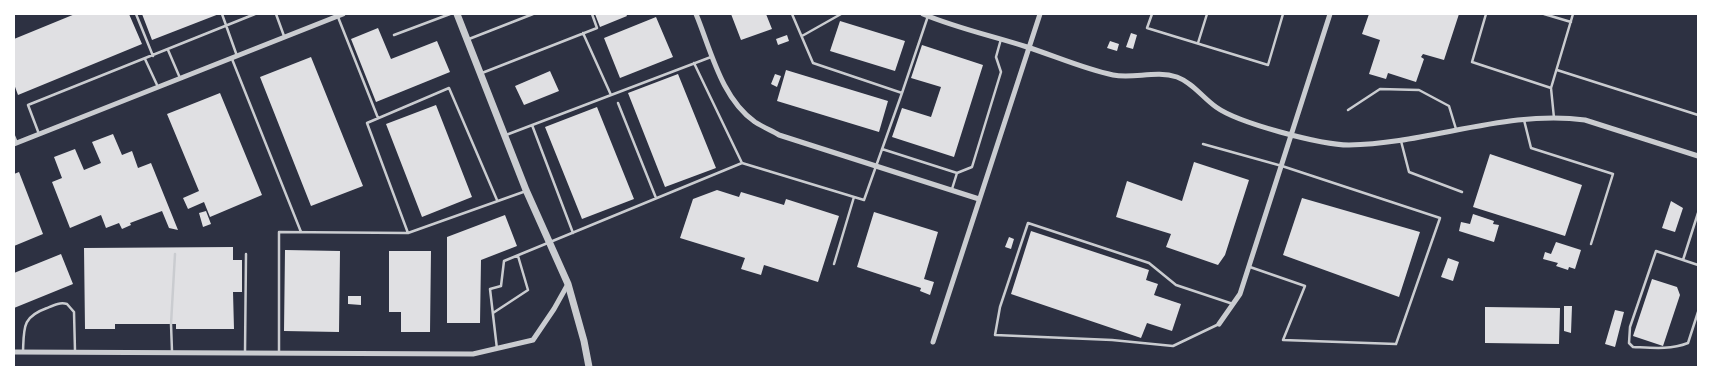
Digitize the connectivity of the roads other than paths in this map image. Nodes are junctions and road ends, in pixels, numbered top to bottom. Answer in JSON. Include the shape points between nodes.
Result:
{"nodes":[{"id":1,"x":136,"y":14,"type":"edge"},
{"id":2,"x":222,"y":14,"type":"edge"},
{"id":3,"x":255,"y":14,"type":"edge"},
{"id":4,"x":276,"y":14,"type":"edge"},
{"id":5,"x":450,"y":14,"type":"edge"},
{"id":6,"x":457,"y":14,"type":"edge"},
{"id":7,"x":533,"y":14,"type":"edge"},
{"id":8,"x":592,"y":14,"type":"edge"},
{"id":9,"x":696,"y":14,"type":"edge"},
{"id":10,"x":792,"y":14,"type":"edge"},
{"id":11,"x":841,"y":14,"type":"edge"},
{"id":12,"x":1040,"y":14,"type":"edge"},
{"id":13,"x":1152,"y":14,"type":"edge"},
{"id":14,"x":1208,"y":14,"type":"edge"},
{"id":15,"x":1283,"y":14,"type":"edge"},
{"id":16,"x":1330,"y":14,"type":"edge"},
{"id":17,"x":1486,"y":14,"type":"edge"},
{"id":18,"x":1544,"y":14,"type":"edge"},
{"id":19,"x":1574,"y":14,"type":"edge"},
{"id":20,"x":336,"y":15,"type":"edge"},
{"id":21,"x":925,"y":15,"type":"edge"},
{"id":22,"x":1571,"y":22,"type":"junction"},
{"id":23,"x":226,"y":25,"type":"junction"},
{"id":24,"x":583,"y":34,"type":"junction"},
{"id":25,"x":394,"y":35,"type":"dead end"},
{"id":26,"x":802,"y":36,"type":"junction"},
{"id":27,"x":285,"y":37,"type":"junction"},
{"id":28,"x":1002,"y":38,"type":"junction"},
{"id":29,"x":467,"y":40,"type":"junction"},
{"id":30,"x":1198,"y":43,"type":"junction"},
{"id":31,"x":1029,"y":47,"type":"junction"},
{"id":32,"x":168,"y":50,"type":"junction"},
{"id":33,"x":153,"y":56,"type":"junction"},
{"id":34,"x":713,"y":56,"type":"junction"},
{"id":35,"x":234,"y":57,"type":"junction"},
{"id":36,"x":145,"y":59,"type":"junction"},
{"id":37,"x":694,"y":63,"type":"junction"},
{"id":38,"x":1556,"y":70,"type":"junction"},
{"id":39,"x":481,"y":74,"type":"junction"},
{"id":40,"x":180,"y":78,"type":"junction"},
{"id":41,"x":158,"y":87,"type":"junction"},
{"id":42,"x":1551,"y":88,"type":"junction"},
{"id":43,"x":902,"y":93,"type":"junction"},
{"id":44,"x":611,"y":95,"type":"junction"},
{"id":45,"x":618,"y":103,"type":"dead end"},
{"id":46,"x":1348,"y":110,"type":"dead end"},
{"id":47,"x":1698,"y":115,"type":"edge"},
{"id":48,"x":378,"y":118,"type":"junction"},
{"id":49,"x":1554,"y":118,"type":"junction"},
{"id":50,"x":1524,"y":120,"type":"junction"},
{"id":51,"x":532,"y":125,"type":"junction"},
{"id":52,"x":1456,"y":131,"type":"junction"},
{"id":53,"x":39,"y":134,"type":"junction"},
{"id":54,"x":1291,"y":134,"type":"junction"},
{"id":55,"x":505,"y":135,"type":"junction"},
{"id":56,"x":14,"y":136,"type":"edge"},
{"id":57,"x":1401,"y":140,"type":"junction"},
{"id":58,"x":15,"y":143,"type":"edge"},
{"id":59,"x":1203,"y":144,"type":"dead end"},
{"id":60,"x":881,"y":148,"type":"junction"},
{"id":61,"x":1698,"y":156,"type":"edge"},
{"id":62,"x":742,"y":163,"type":"junction"},
{"id":63,"x":875,"y":166,"type":"junction"},
{"id":64,"x":1282,"y":166,"type":"junction"},
{"id":65,"x":957,"y":173,"type":"junction"},
{"id":66,"x":526,"y":190,"type":"junction"},
{"id":67,"x":951,"y":190,"type":"junction"},
{"id":68,"x":1462,"y":192,"type":"dead end"},
{"id":69,"x":854,"y":197,"type":"junction"},
{"id":70,"x":656,"y":198,"type":"junction"},
{"id":71,"x":979,"y":199,"type":"junction"},
{"id":72,"x":497,"y":201,"type":"junction"},
{"id":73,"x":1698,"y":213,"type":"edge"},
{"id":74,"x":301,"y":232,"type":"junction"},
{"id":75,"x":408,"y":233,"type":"junction"},
{"id":76,"x":573,"y":233,"type":"junction"},
{"id":77,"x":550,"y":243,"type":"junction"},
{"id":78,"x":1591,"y":244,"type":"dead end"},
{"id":79,"x":175,"y":254,"type":"dead end"},
{"id":80,"x":246,"y":254,"type":"dead end"},
{"id":81,"x":518,"y":256,"type":"junction"},
{"id":82,"x":1683,"y":260,"type":"junction"},
{"id":83,"x":834,"y":264,"type":"dead end"},
{"id":84,"x":1698,"y":265,"type":"edge"},
{"id":85,"x":1248,"y":266,"type":"junction"},
{"id":86,"x":568,"y":284,"type":"junction"},
{"id":87,"x":1233,"y":304,"type":"junction"},
{"id":88,"x":1698,"y":312,"type":"edge"},
{"id":89,"x":493,"y":313,"type":"junction"},
{"id":90,"x":1219,"y":324,"type":"joint"},
{"id":91,"x":933,"y":342,"type":"dead end"},
{"id":92,"x":497,"y":349,"type":"junction"},
{"id":93,"x":14,"y":352,"type":"edge"},
{"id":94,"x":23,"y":352,"type":"junction"},
{"id":95,"x":75,"y":352,"type":"junction"},
{"id":96,"x":172,"y":353,"type":"junction"},
{"id":97,"x":245,"y":353,"type":"junction"},
{"id":98,"x":279,"y":353,"type":"junction"},
{"id":99,"x":589,"y":367,"type":"edge"}],
"edges":[{"from":1,"to":33,"type":"lane"},
{"from":2,"to":23,"type":"lane"},
{"from":3,"to":23,"type":"lane"},
{"from":4,"to":27,"type":"lane"},
{"from":5,"to":25,"type":"lane"},
{"from":6,"to":29,"type":"street"},
{"from":7,"to":29,"type":"lane"},
{"from":8,"to":24,"type":"lane","via":[[597,28]]},
{"from":9,"to":34,"type":"street"},
{"from":10,"to":26,"type":"lane"},
{"from":11,"to":26,"type":"lane"},
{"from":12,"to":31,"type":"street"},
{"from":13,"to":30,"type":"lane","via":[[1147,28]]},
{"from":14,"to":30,"type":"lane"},
{"from":15,"to":30,"type":"lane","via":[[1268,65]]},
{"from":16,"to":54,"type":"street"},
{"from":17,"to":42,"type":"lane","via":[[1472,62]]},
{"from":18,"to":22,"type":"lane"},
{"from":19,"to":22,"type":"lane"},
{"from":20,"to":27,"type":"street"},
{"from":20,"to":48,"type":"lane"},
{"from":21,"to":28,"type":"street"},
{"from":21,"to":43,"type":"lane"},
{"from":22,"to":38,"type":"lane"},
{"from":23,"to":32,"type":"lane"},
{"from":23,"to":35,"type":"lane"},
{"from":24,"to":39,"type":"lane"},
{"from":24,"to":44,"type":"lane"},
{"from":26,"to":43,"type":"lane","via":[[813,63]]},
{"from":27,"to":35,"type":"street"},
{"from":28,"to":31,"type":"street"},
{"from":28,"to":65,"type":"lane","via":[[996,57],[1001,72],[972,167]]},
{"from":29,"to":39,"type":"street"},
{"from":31,"to":54,"type":"street","via":[[1115,76],[1163,74],[1176,77],[1190,83],[1216,107],[1231,115]]},
{"from":31,"to":71,"type":"street"},
{"from":32,"to":33,"type":"lane"},
{"from":32,"to":40,"type":"lane"},
{"from":33,"to":36,"type":"lane"},
{"from":34,"to":37,"type":"lane"},
{"from":34,"to":63,"type":"street","via":[[724,85],[755,122],[779,135]]},
{"from":35,"to":40,"type":"street"},
{"from":35,"to":74,"type":"lane"},
{"from":36,"to":41,"type":"lane"},
{"from":36,"to":53,"type":"lane","via":[[28,105]]},
{"from":37,"to":44,"type":"lane"},
{"from":37,"to":62,"type":"lane"},
{"from":38,"to":42,"type":"lane"},
{"from":38,"to":47,"type":"lane"},
{"from":39,"to":55,"type":"street"},
{"from":40,"to":41,"type":"street"},
{"from":41,"to":53,"type":"street"},
{"from":42,"to":49,"type":"lane"},
{"from":43,"to":60,"type":"lane"},
{"from":44,"to":51,"type":"lane"},
{"from":45,"to":70,"type":"lane"},
{"from":46,"to":52,"type":"lane","via":[[1380,89],[1419,90],[1449,106]]},
{"from":48,"to":72,"type":"lane","via":[[449,88]]},
{"from":48,"to":75,"type":"lane","via":[[367,123]]},
{"from":49,"to":50,"type":"street"},
{"from":49,"to":61,"type":"street","via":[[1585,120]]},
{"from":50,"to":52,"type":"street"},
{"from":50,"to":78,"type":"lane","via":[[1531,148],[1613,174]]},
{"from":51,"to":55,"type":"lane"},
{"from":51,"to":76,"type":"lane"},
{"from":52,"to":57,"type":"street"},
{"from":53,"to":58,"type":"street"},
{"from":54,"to":57,"type":"street","via":[[1348,145]]},
{"from":54,"to":64,"type":"street"},
{"from":55,"to":66,"type":"street"},
{"from":56,"to":58,"type":"lane"},
{"from":57,"to":68,"type":"lane","via":[[1409,172]]},
{"from":59,"to":64,"type":"lane"},
{"from":60,"to":63,"type":"lane"},
{"from":60,"to":65,"type":"lane"},
{"from":62,"to":69,"type":"lane"},
{"from":62,"to":70,"type":"lane"},
{"from":63,"to":67,"type":"street"},
{"from":63,"to":69,"type":"lane","via":[[864,200]]},
{"from":64,"to":85,"type":"street"},
{"from":64,"to":85,"type":"lane","via":[[1440,218],[1396,344],[1283,340],[1304,286]]},
{"from":65,"to":67,"type":"lane"},
{"from":66,"to":72,"type":"lane"},
{"from":66,"to":77,"type":"street"},
{"from":67,"to":71,"type":"street"},
{"from":69,"to":83,"type":"lane"},
{"from":70,"to":76,"type":"lane"},
{"from":71,"to":91,"type":"street"},
{"from":72,"to":75,"type":"lane"},
{"from":73,"to":82,"type":"lane"},
{"from":74,"to":75,"type":"lane"},
{"from":74,"to":98,"type":"lane","via":[[279,232]]},
{"from":76,"to":77,"type":"lane"},
{"from":77,"to":81,"type":"lane"},
{"from":77,"to":86,"type":"street"},
{"from":79,"to":96,"type":"lane"},
{"from":80,"to":97,"type":"lane"},
{"from":81,"to":89,"type":"lane","via":[[504,261],[501,286],[490,289]]},
{"from":81,"to":89,"type":"lane","via":[[528,290]]},
{"from":82,"to":84,"type":"lane"},
{"from":82,"to":88,"type":"lane","via":[[1656,251],[1630,327],[1629,342],[1633,347],[1660,348],[1688,343]]},
{"from":85,"to":87,"type":"street","via":[[1240,294]]},
{"from":86,"to":92,"type":"street","via":[[533,340]]},
{"from":86,"to":99,"type":"street"},
{"from":87,"to":90,"type":"street"},
{"from":87,"to":90,"type":"lane","via":[[1176,285],[1149,263],[1028,223],[1000,307],[995,335],[1173,346]]},
{"from":89,"to":92,"type":"lane"},
{"from":92,"to":98,"type":"street","via":[[472,354]]},
{"from":93,"to":94,"type":"street"},
{"from":94,"to":95,"type":"street"},
{"from":94,"to":95,"type":"lane","via":[[29,317],[61,303],[67,304],[74,312]]},
{"from":95,"to":96,"type":"street"},
{"from":96,"to":97,"type":"street"},
{"from":97,"to":98,"type":"street"}]}
